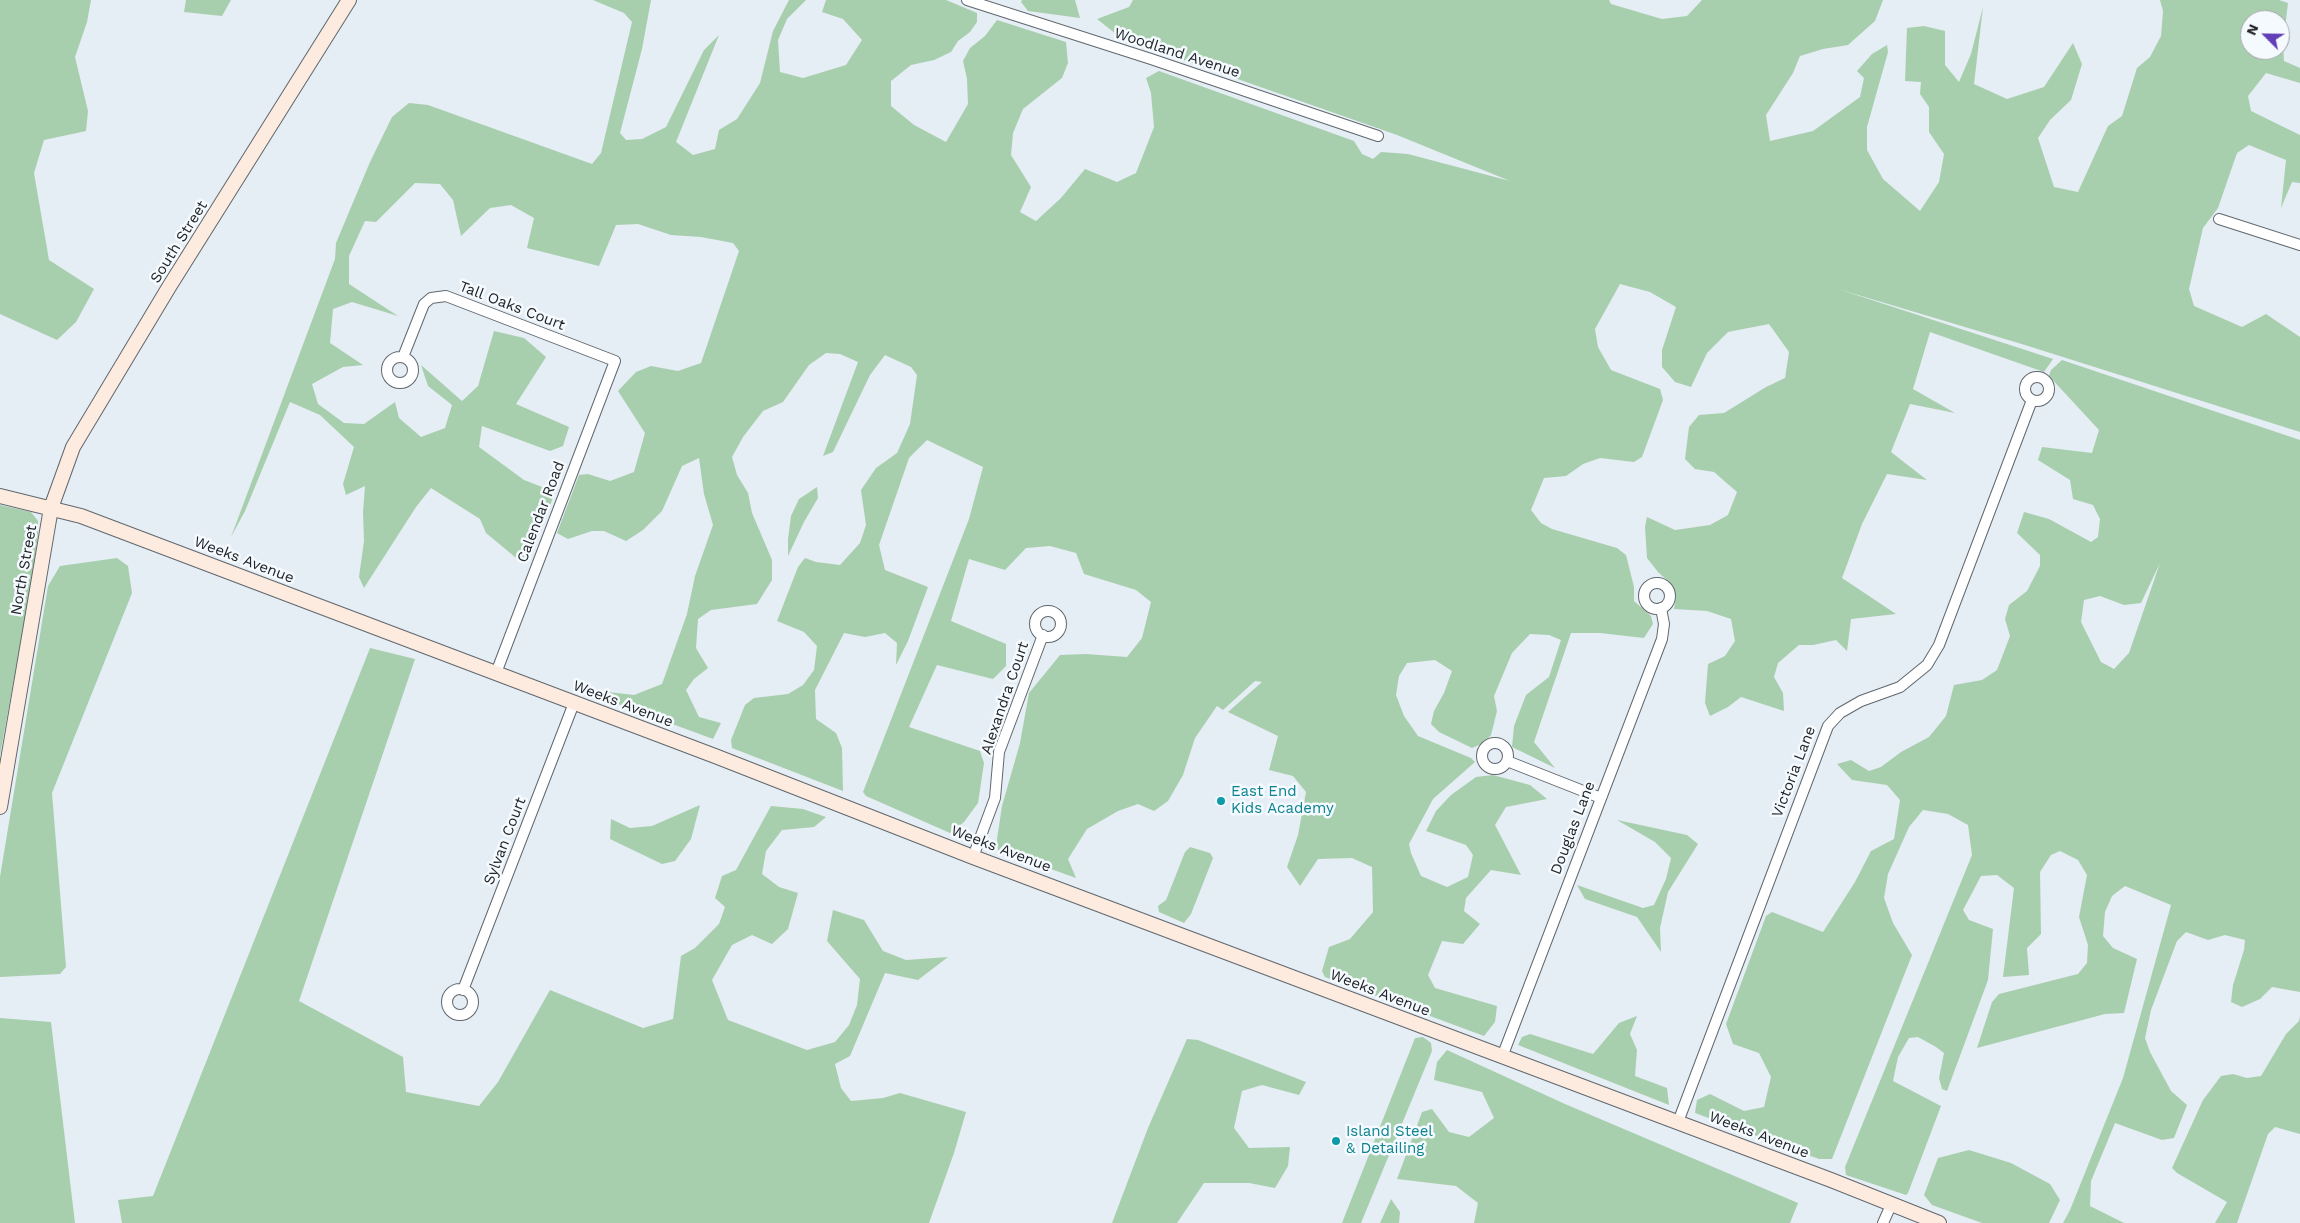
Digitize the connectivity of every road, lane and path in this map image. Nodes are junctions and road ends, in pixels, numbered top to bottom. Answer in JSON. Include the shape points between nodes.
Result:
{"nodes":[{"id":1,"x":349,"y":0,"type":"edge"},
{"id":2,"x":967,"y":0,"type":"edge"},
{"id":3,"x":1378,"y":136,"type":"dead end"},
{"id":4,"x":2219,"y":219,"type":"dead end"},
{"id":5,"x":2300,"y":245,"type":"edge"},
{"id":6,"x":403,"y":357,"type":"dead end"},
{"id":7,"x":615,"y":361,"type":"joint"},
{"id":8,"x":2032,"y":400,"type":"dead end"},
{"id":9,"x":0,"y":496,"type":"edge"},
{"id":10,"x":51,"y":508,"type":"junction"},
{"id":11,"x":1661,"y":608,"type":"dead end"},
{"id":12,"x":1043,"y":635,"type":"dead end"},
{"id":13,"x":496,"y":673,"type":"junction"},
{"id":14,"x":574,"y":703,"type":"junction"},
{"id":15,"x":1507,"y":761,"type":"dead end"},
{"id":16,"x":1601,"y":798,"type":"junction"},
{"id":17,"x":0,"y":807,"type":"edge"},
{"id":18,"x":974,"y":857,"type":"junction"},
{"id":19,"x":463,"y":990,"type":"dead end"},
{"id":20,"x":1502,"y":1057,"type":"junction"},
{"id":21,"x":1678,"y":1122,"type":"junction"},
{"id":22,"x":1890,"y":1205,"type":"junction"},
{"id":23,"x":1883,"y":1223,"type":"edge"},
{"id":24,"x":1940,"y":1223,"type":"edge"}],
"edges":[{"from":1,"to":10,"type":"street","name":"South Street","via":[[87,421],[73,447]]},
{"from":2,"to":3,"type":"street","name":"Woodland Avenue"},
{"from":4,"to":5,"type":"street"},
{"from":6,"to":7,"type":"street","name":"Tall Oaks Court","via":[[424,304],[431,298],[446,296]]},
{"from":7,"to":13,"type":"street","name":"Calendar Road"},
{"from":8,"to":21,"type":"street","name":"Victoria Lane","via":[[1939,645],[1927,665],[1900,687],[1861,701],[1840,713],[1828,726]]},
{"from":9,"to":10,"type":"street","name":"North Street"},
{"from":10,"to":13,"type":"street","name":"Weeks Avenue","via":[[81,516]]},
{"from":10,"to":17,"type":"street","name":"North Street"},
{"from":11,"to":16,"type":"street","name":"Douglas Lane","via":[[1662,639]]},
{"from":12,"to":18,"type":"street","name":"Alexandra Court","via":[[999,752],[995,798]]},
{"from":13,"to":14,"type":"street","name":"Weeks Avenue"},
{"from":14,"to":18,"type":"street","name":"Weeks Avenue"},
{"from":14,"to":19,"type":"street","name":"Sylvan Court"},
{"from":15,"to":16,"type":"street"},
{"from":16,"to":20,"type":"street","name":"Douglas Lane"},
{"from":18,"to":20,"type":"street","name":"Weeks Avenue"},
{"from":20,"to":21,"type":"street","name":"Weeks Avenue"},
{"from":21,"to":22,"type":"street","name":"Weeks Avenue"},
{"from":22,"to":23,"type":"street"},
{"from":22,"to":24,"type":"street","name":"Weeks Avenue"}]}
